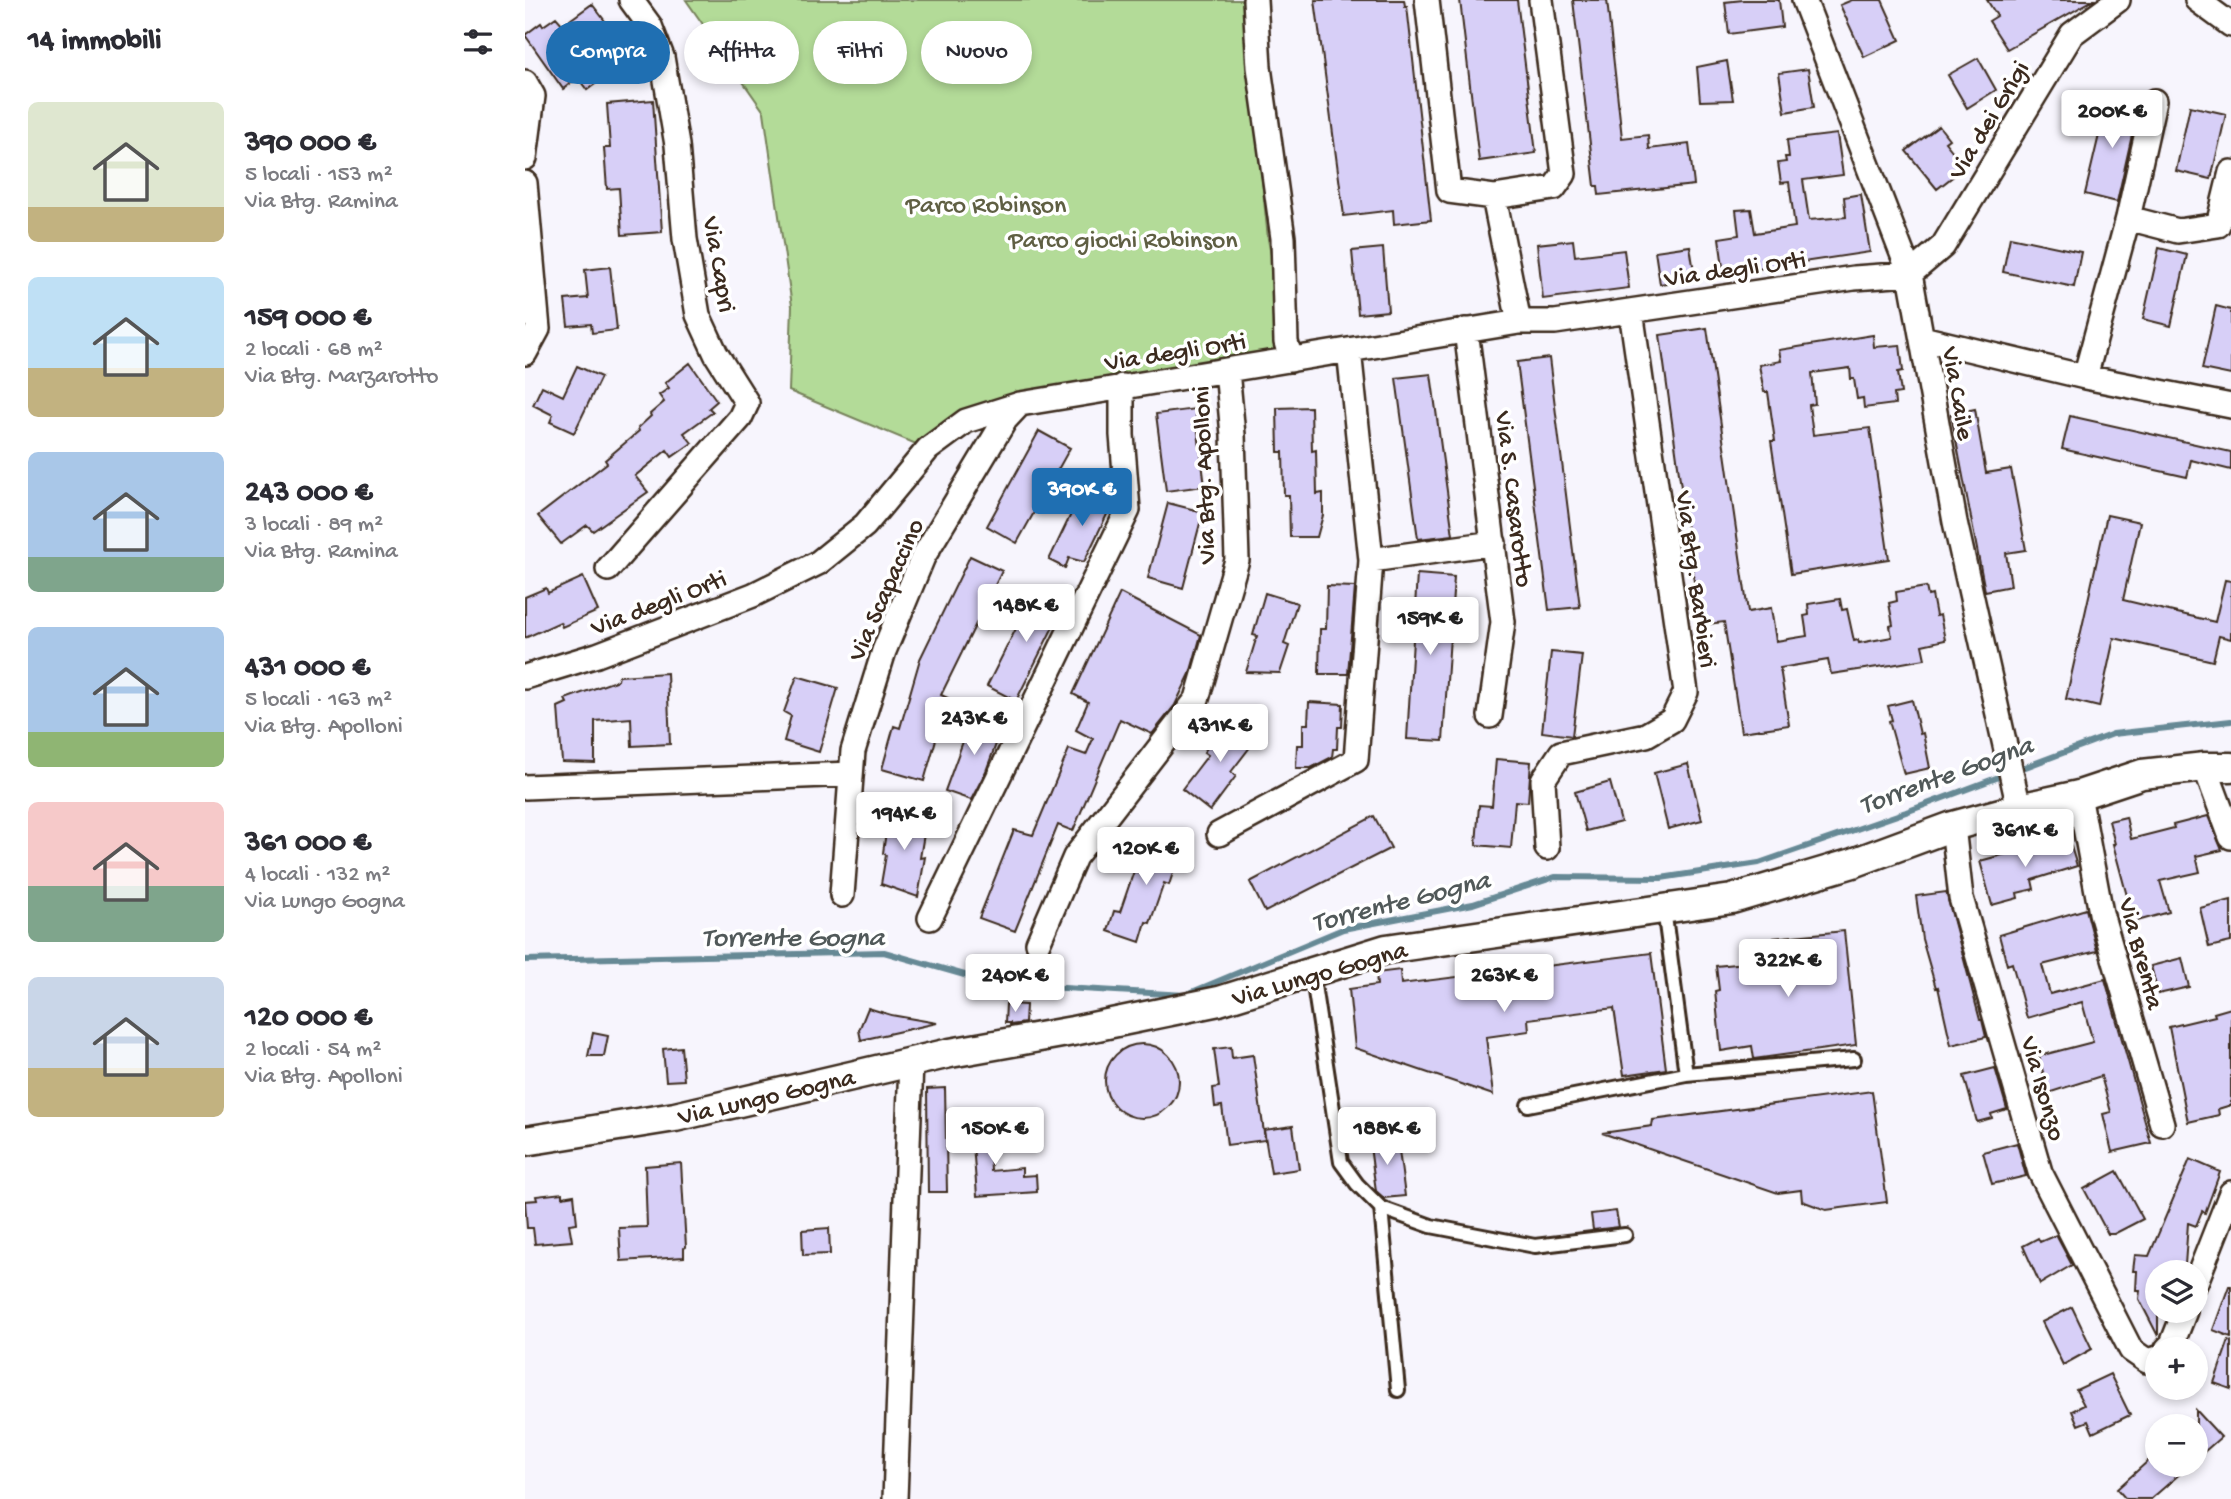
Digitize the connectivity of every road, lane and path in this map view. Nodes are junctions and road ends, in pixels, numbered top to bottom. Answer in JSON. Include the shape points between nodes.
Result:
{"nodes":[{"id":1,"x":631,"y":0,"type":"edge"},
{"id":2,"x":1255,"y":0,"type":"edge"},
{"id":3,"x":1427,"y":0,"type":"edge"},
{"id":4,"x":1541,"y":0,"type":"edge"},
{"id":5,"x":1804,"y":0,"type":"edge"},
{"id":6,"x":2118,"y":0,"type":"edge"},
{"id":7,"x":2197,"y":0,"type":"edge"},
{"id":8,"x":2231,"y":25,"type":"edge"},
{"id":9,"x":525,"y":82,"type":"edge"},
{"id":10,"x":2154,"y":101,"type":"dead end"},
{"id":11,"x":525,"y":158,"type":"edge"},
{"id":12,"x":2231,"y":172,"type":"edge"},
{"id":13,"x":525,"y":183,"type":"edge"},
{"id":14,"x":1494,"y":197,"type":"junction"},
{"id":15,"x":2128,"y":218,"type":"junction"},
{"id":16,"x":1910,"y":274,"type":"junction"},
{"id":17,"x":1631,"y":311,"type":"junction"},
{"id":18,"x":1519,"y":322,"type":"junction"},
{"id":19,"x":1466,"y":330,"type":"junction"},
{"id":20,"x":1922,"y":338,"type":"junction"},
{"id":21,"x":1349,"y":350,"type":"junction"},
{"id":22,"x":525,"y":353,"type":"edge"},
{"id":23,"x":1291,"y":360,"type":"junction"},
{"id":24,"x":1227,"y":370,"type":"junction"},
{"id":25,"x":2085,"y":377,"type":"junction"},
{"id":26,"x":1122,"y":386,"type":"junction"},
{"id":27,"x":1020,"y":404,"type":"junction"},
{"id":28,"x":2231,"y":406,"type":"edge"},
{"id":29,"x":1494,"y":543,"type":"junction"},
{"id":30,"x":1371,"y":560,"type":"junction"},
{"id":31,"x":608,"y":569,"type":"dead end"},
{"id":32,"x":525,"y":677,"type":"edge"},
{"id":33,"x":1490,"y":716,"type":"dead end"},
{"id":34,"x":2218,"y":767,"type":"edge"},
{"id":35,"x":851,"y":774,"type":"junction"},
{"id":36,"x":525,"y":787,"type":"edge"},
{"id":37,"x":2080,"y":795,"type":"junction"},
{"id":38,"x":2018,"y":800,"type":"junction"},
{"id":39,"x":1953,"y":826,"type":"junction"},
{"id":40,"x":1219,"y":834,"type":"dead end"},
{"id":41,"x":2231,"y":837,"type":"edge"},
{"id":42,"x":1547,"y":848,"type":"dead end"},
{"id":43,"x":842,"y":895,"type":"dead end"},
{"id":44,"x":1664,"y":909,"type":"junction"},
{"id":45,"x":930,"y":918,"type":"dead end"},
{"id":46,"x":1038,"y":943,"type":"dead end"},
{"id":47,"x":1312,"y":972,"type":"junction"},
{"id":48,"x":1854,"y":1059,"type":"dead end"},
{"id":49,"x":911,"y":1062,"type":"junction"},
{"id":50,"x":1686,"y":1074,"type":"junction"},
{"id":51,"x":1528,"y":1105,"type":"dead end"},
{"id":52,"x":2162,"y":1124,"type":"dead end"},
{"id":53,"x":525,"y":1141,"type":"edge"},
{"id":54,"x":2231,"y":1193,"type":"edge"},
{"id":55,"x":1381,"y":1208,"type":"junction"},
{"id":56,"x":1625,"y":1235,"type":"dead end"},
{"id":57,"x":2205,"y":1260,"type":"edge"},
{"id":58,"x":2145,"y":1360,"type":"edge"},
{"id":59,"x":1398,"y":1390,"type":"dead end"},
{"id":60,"x":895,"y":1499,"type":"edge"}],
"edges":[{"from":1,"to":31,"type":"street","name":"Via Capri","via":[[650,26],[662,57],[698,315],[747,403],[740,418]]},
{"from":2,"to":23,"type":"street","via":[[1259,66],[1283,238],[1286,342]]},
{"from":3,"to":14,"type":"street","via":[[1449,191]]},
{"from":4,"to":14,"type":"street","via":[[1564,174],[1554,188]]},
{"from":5,"to":16,"type":"street","name":"Via Caile"},
{"from":6,"to":16,"type":"street","name":"Via dei Grigi","via":[[2072,34],[1943,246]]},
{"from":7,"to":8,"type":"street"},
{"from":9,"to":11,"type":"street","via":[[533,96]]},
{"from":10,"to":15,"type":"street"},
{"from":12,"to":15,"type":"street","via":[[2218,225],[2178,231]]},
{"from":13,"to":22,"type":"street","via":[[538,328]]},
{"from":14,"to":18,"type":"street"},
{"from":15,"to":25,"type":"street"},
{"from":16,"to":17,"type":"street","name":"Via degli Orti"},
{"from":16,"to":20,"type":"street","name":"Via Caile"},
{"from":17,"to":18,"type":"street","name":"Via degli Orti","via":[[1555,322]]},
{"from":17,"to":42,"type":"street","name":"Via Btg. Barbieri","via":[[1686,692],[1672,720],[1646,735],[1561,753],[1543,780]]},
{"from":18,"to":19,"type":"street","name":"Via degli Orti"},
{"from":19,"to":21,"type":"street","name":"Via degli Orti"},
{"from":19,"to":29,"type":"street","name":"Via S. Casarotto"},
{"from":20,"to":25,"type":"street"},
{"from":20,"to":38,"type":"street","name":"Via Caile","via":[[1955,522]]},
{"from":21,"to":23,"type":"street","name":"Via degli Orti"},
{"from":21,"to":30,"type":"street"},
{"from":23,"to":24,"type":"street","name":"Via degli Orti"},
{"from":24,"to":26,"type":"street","name":"Via degli Orti"},
{"from":24,"to":46,"type":"street","name":"Via Btg. Apolloni","via":[[1237,560],[1197,699],[1075,858]]},
{"from":25,"to":28,"type":"street"},
{"from":26,"to":27,"type":"street","name":"Via degli Orti"},
{"from":26,"to":45,"type":"street","via":[[1128,510]]},
{"from":27,"to":32,"type":"street","name":"Via degli Orti","via":[[966,421],[928,449],[865,525],[818,563],[753,595],[597,655]]},
{"from":27,"to":35,"type":"street","name":"Via Scapaccino","via":[[1005,420],[923,557],[884,651],[853,751]]},
{"from":29,"to":30,"type":"street"},
{"from":29,"to":33,"type":"street","name":"Via S. Casarotto","via":[[1503,622]]},
{"from":30,"to":40,"type":"street","via":[[1356,760]]},
{"from":34,"to":37,"type":"street","name":"Via Lungo Gogna","via":[[2142,774]]},
{"from":34,"to":41,"type":"street"},
{"from":35,"to":36,"type":"street"},
{"from":35,"to":43,"type":"street","name":"Via Scapaccino"},
{"from":37,"to":38,"type":"street","name":"Via Lungo Gogna"},
{"from":37,"to":52,"type":"street","name":"Via Brenta","via":[[2101,913]]},
{"from":38,"to":39,"type":"street","name":"Via Lungo Gogna"},
{"from":39,"to":44,"type":"street","name":"Via Lungo Gogna","via":[[1853,863],[1732,899]]},
{"from":39,"to":58,"type":"street","name":"Via Isonzo","via":[[1961,898],[2040,1172],[2131,1350]]},
{"from":44,"to":47,"type":"street","name":"Via Lungo Gogna","via":[[1386,949]]},
{"from":44,"to":50,"type":"lane"},
{"from":47,"to":49,"type":"street","name":"Via Lungo Gogna","via":[[1219,1001]]},
{"from":47,"to":55,"type":"lane","via":[[1341,1162]]},
{"from":48,"to":50,"type":"lane"},
{"from":49,"to":53,"type":"street","name":"Via Lungo Gogna","via":[[675,1117]]},
{"from":49,"to":60,"type":"street"},
{"from":50,"to":51,"type":"lane"},
{"from":54,"to":57,"type":"street"},
{"from":55,"to":56,"type":"lane","via":[[1430,1226],[1535,1246]]},
{"from":55,"to":59,"type":"lane"}]}
